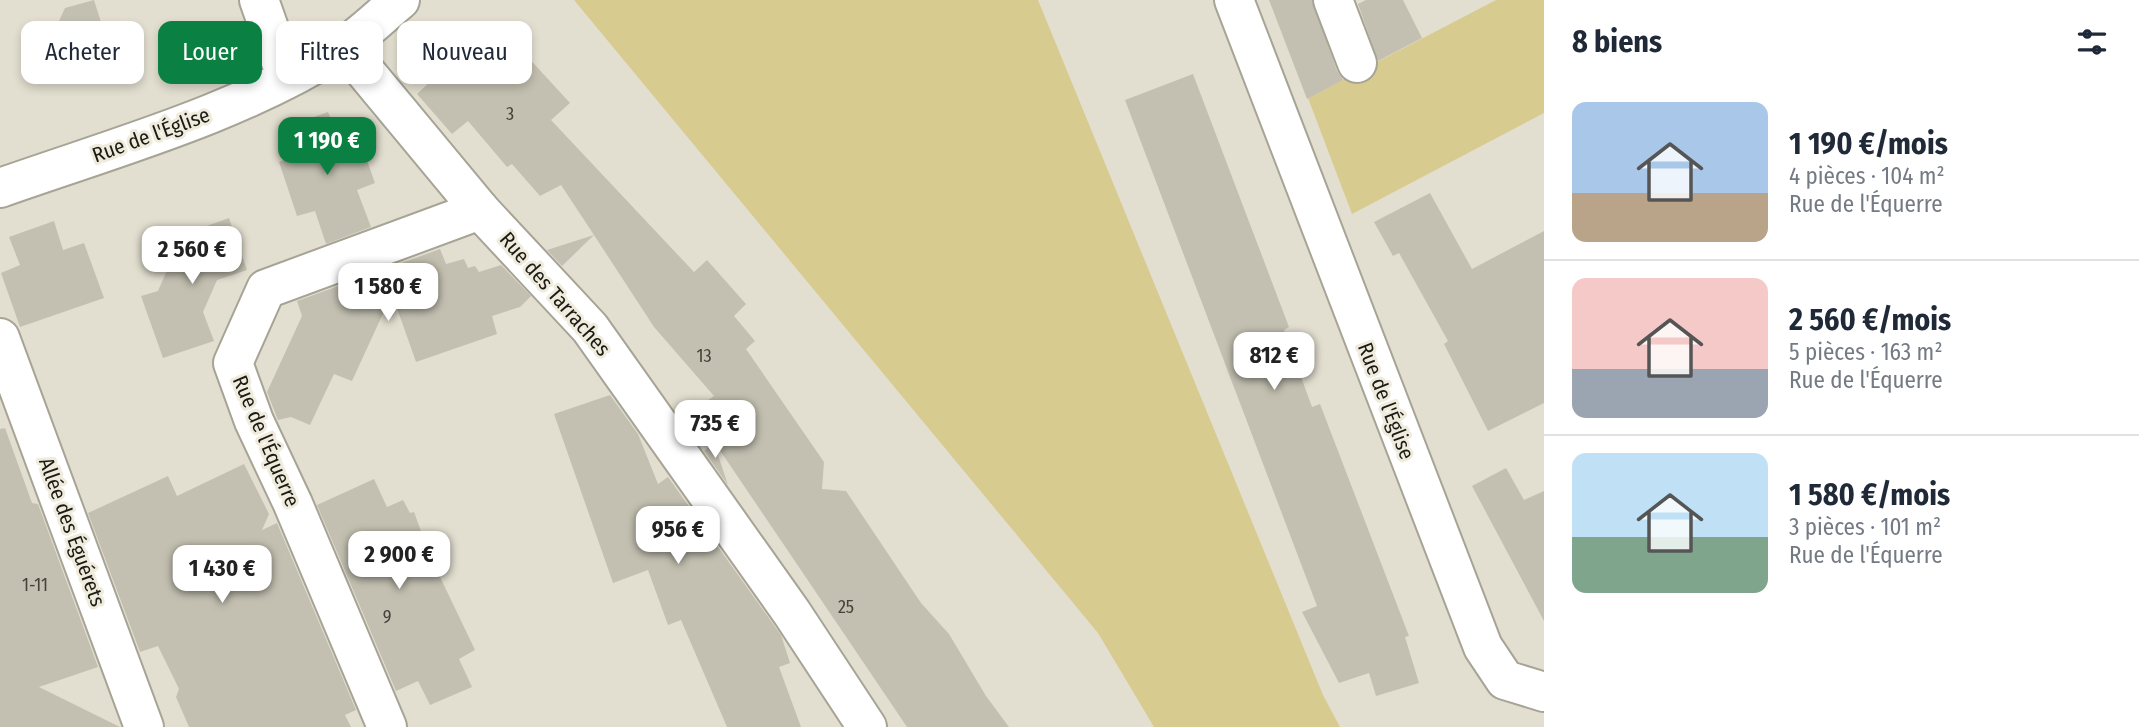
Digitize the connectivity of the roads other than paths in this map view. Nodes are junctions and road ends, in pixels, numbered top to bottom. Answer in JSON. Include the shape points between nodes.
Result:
{"nodes":[{"id":1,"x":259,"y":0,"type":"edge"},
{"id":2,"x":400,"y":0,"type":"edge"},
{"id":3,"x":1234,"y":0,"type":"edge"},
{"id":4,"x":1333,"y":0,"type":"edge"},
{"id":5,"x":374,"y":21,"type":"edge"},
{"id":6,"x":276,"y":50,"type":"edge"},
{"id":7,"x":1357,"y":63,"type":"dead end"},
{"id":8,"x":276,"y":84,"type":"edge"},
{"id":9,"x":376,"y":84,"type":"edge"},
{"id":10,"x":0,"y":188,"type":"edge"},
{"id":11,"x":480,"y":210,"type":"junction"},
{"id":12,"x":0,"y":338,"type":"edge"},
{"id":13,"x":1544,"y":692,"type":"edge"},
{"id":14,"x":144,"y":727,"type":"edge"},
{"id":15,"x":387,"y":727,"type":"edge"},
{"id":16,"x":867,"y":727,"type":"edge"}],
"edges":[{"from":1,"to":6,"type":"street"},
{"from":2,"to":5,"type":"street","name":"Rue de l'Église"},
{"from":3,"to":13,"type":"street","name":"Rue de l'Église","via":[[1483,647],[1505,680]]},
{"from":4,"to":7,"type":"street"},
{"from":8,"to":10,"type":"street","name":"Rue de l'Église","via":[[206,116]]},
{"from":9,"to":11,"type":"street","name":"Rue des Tarraches"},
{"from":11,"to":15,"type":"street","name":"Rue de l'Équerre","via":[[266,289],[233,363]]},
{"from":11,"to":16,"type":"street","name":"Rue des Tarraches","via":[[590,328]]},
{"from":12,"to":14,"type":"street","name":"Allée des Éguérets"}]}
